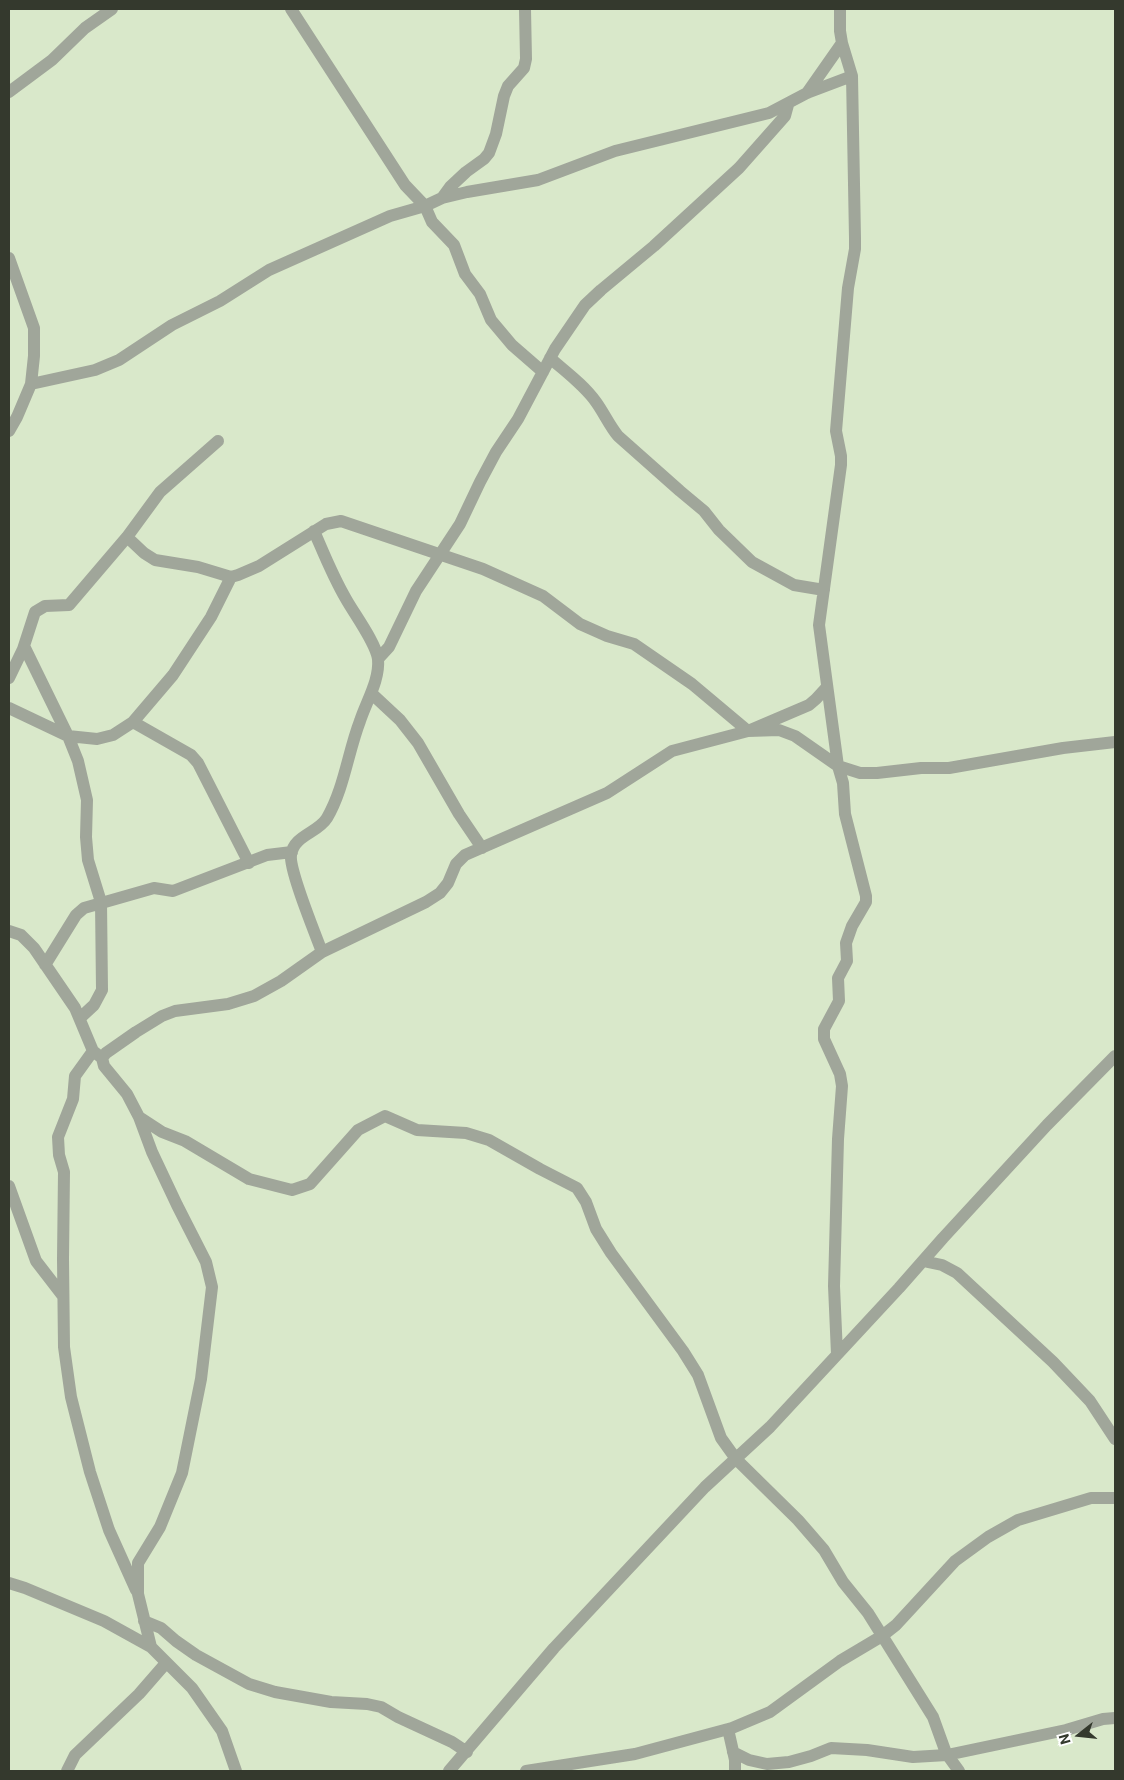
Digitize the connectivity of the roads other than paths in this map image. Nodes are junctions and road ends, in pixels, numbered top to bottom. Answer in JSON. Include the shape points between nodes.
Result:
{"nodes":[{"id":1,"x":112,"y":9,"type":"edge"},
{"id":2,"x":291,"y":9,"type":"edge"},
{"id":3,"x":524,"y":9,"type":"edge"},
{"id":4,"x":840,"y":9,"type":"edge"},
{"id":5,"x":842,"y":43,"type":"junction"},
{"id":6,"x":852,"y":76,"type":"junction"},
{"id":7,"x":9,"y":92,"type":"edge"},
{"id":8,"x":807,"y":93,"type":"junction"},
{"id":9,"x":788,"y":105,"type":"junction"},
{"id":10,"x":442,"y":198,"type":"junction"},
{"id":11,"x":425,"y":206,"type":"junction"},
{"id":12,"x":9,"y":258,"type":"edge"},
{"id":13,"x":550,"y":358,"type":"junction"},
{"id":14,"x":543,"y":372,"type":"junction"},
{"id":15,"x":31,"y":384,"type":"junction"},
{"id":16,"x":9,"y":431,"type":"edge"},
{"id":17,"x":218,"y":441,"type":"dead end"},
{"id":18,"x":314,"y":530,"type":"junction"},
{"id":19,"x":127,"y":537,"type":"junction"},
{"id":20,"x":440,"y":555,"type":"junction"},
{"id":21,"x":231,"y":577,"type":"junction"},
{"id":22,"x":824,"y":590,"type":"junction"},
{"id":23,"x":24,"y":646,"type":"junction"},
{"id":24,"x":378,"y":659,"type":"junction"},
{"id":25,"x":9,"y":678,"type":"edge"},
{"id":26,"x":827,"y":687,"type":"junction"},
{"id":27,"x":371,"y":693,"type":"junction"},
{"id":28,"x":9,"y":708,"type":"edge"},
{"id":29,"x":133,"y":722,"type":"junction"},
{"id":30,"x":748,"y":731,"type":"junction"},
{"id":31,"x":68,"y":736,"type":"junction"},
{"id":32,"x":1115,"y":742,"type":"edge"},
{"id":33,"x":838,"y":766,"type":"junction"},
{"id":34,"x":482,"y":848,"type":"junction"},
{"id":35,"x":292,"y":852,"type":"junction"},
{"id":36,"x":249,"y":862,"type":"junction"},
{"id":37,"x":102,"y":902,"type":"junction"},
{"id":38,"x":9,"y":931,"type":"edge"},
{"id":39,"x":322,"y":952,"type":"junction"},
{"id":40,"x":45,"y":964,"type":"junction"},
{"id":41,"x":80,"y":1018,"type":"junction"},
{"id":42,"x":97,"y":1055,"type":"junction"},
{"id":43,"x":1115,"y":1056,"type":"edge"},
{"id":44,"x":140,"y":1117,"type":"junction"},
{"id":45,"x":9,"y":1186,"type":"edge"},
{"id":46,"x":923,"y":1261,"type":"junction"},
{"id":47,"x":63,"y":1296,"type":"junction"},
{"id":48,"x":837,"y":1354,"type":"junction"},
{"id":49,"x":1115,"y":1439,"type":"edge"},
{"id":50,"x":736,"y":1459,"type":"junction"},
{"id":51,"x":1115,"y":1498,"type":"edge"},
{"id":52,"x":9,"y":1583,"type":"edge"},
{"id":53,"x":138,"y":1594,"type":"junction"},
{"id":54,"x":144,"y":1621,"type":"junction"},
{"id":55,"x":882,"y":1636,"type":"junction"},
{"id":56,"x":151,"y":1647,"type":"junction"},
{"id":57,"x":166,"y":1663,"type":"junction"},
{"id":58,"x":1115,"y":1718,"type":"edge"},
{"id":59,"x":728,"y":1729,"type":"junction"},
{"id":60,"x":467,"y":1752,"type":"junction"},
{"id":61,"x":733,"y":1752,"type":"junction"},
{"id":62,"x":947,"y":1755,"type":"junction"},
{"id":63,"x":67,"y":1771,"type":"edge"},
{"id":64,"x":236,"y":1771,"type":"edge"},
{"id":65,"x":449,"y":1771,"type":"edge"},
{"id":66,"x":526,"y":1771,"type":"edge"},
{"id":67,"x":735,"y":1771,"type":"edge"},
{"id":68,"x":959,"y":1771,"type":"edge"}],
"edges":[{"from":1,"to":7,"type":"street"},
{"from":2,"to":11,"type":"street","via":[[406,185]]},
{"from":3,"to":10,"type":"street","via":[[524,68],[508,86],[489,153],[450,186]]},
{"from":4,"to":5,"type":"street"},
{"from":5,"to":6,"type":"street"},
{"from":5,"to":8,"type":"street"},
{"from":6,"to":8,"type":"street"},
{"from":6,"to":22,"type":"street","via":[[855,248],[848,288],[836,431],[841,465]]},
{"from":8,"to":9,"type":"street"},
{"from":9,"to":10,"type":"street","via":[[769,114],[615,151],[538,180]]},
{"from":9,"to":13,"type":"street","via":[[785,116],[739,168],[586,305]]},
{"from":10,"to":11,"type":"street"},
{"from":11,"to":14,"type":"street","via":[[432,222],[454,245],[465,274],[480,294],[491,320],[512,345]]},
{"from":11,"to":15,"type":"street","via":[[390,216],[269,270],[220,301],[172,325],[119,360],[96,370]]},
{"from":12,"to":15,"type":"street","via":[[34,328]]},
{"from":13,"to":14,"type":"street"},
{"from":13,"to":22,"type":"street","via":[[596,402],[618,436],[704,511],[752,562],[794,586]]},
{"from":14,"to":20,"type":"street"},
{"from":15,"to":16,"type":"street"},
{"from":17,"to":19,"type":"street","via":[[160,492]]},
{"from":18,"to":20,"type":"street","via":[[341,521]]},
{"from":18,"to":21,"type":"street","via":[[259,566]]},
{"from":18,"to":24,"type":"street","via":[[331,571]]},
{"from":19,"to":21,"type":"street","via":[[155,560],[198,567]]},
{"from":19,"to":23,"type":"street","via":[[69,605],[45,606],[35,612]]},
{"from":20,"to":24,"type":"street","via":[[416,591],[389,647]]},
{"from":20,"to":30,"type":"street","via":[[519,584],[543,596],[580,624],[634,644],[692,684]]},
{"from":21,"to":29,"type":"street","via":[[178,668]]},
{"from":22,"to":26,"type":"street","via":[[819,625]]},
{"from":23,"to":25,"type":"street"},
{"from":23,"to":31,"type":"street"},
{"from":24,"to":27,"type":"street"},
{"from":26,"to":30,"type":"street","via":[[808,706]]},
{"from":26,"to":33,"type":"street"},
{"from":27,"to":34,"type":"street","via":[[400,720],[418,744]]},
{"from":27,"to":35,"type":"street","via":[[326,820],[296,843]]},
{"from":28,"to":31,"type":"street"},
{"from":29,"to":31,"type":"street","via":[[113,735],[97,739]]},
{"from":29,"to":36,"type":"street","via":[[191,755],[198,763]]},
{"from":30,"to":33,"type":"street","via":[[779,730],[795,736]]},
{"from":30,"to":34,"type":"street","via":[[672,751],[607,793]]},
{"from":31,"to":37,"type":"street","via":[[87,800],[88,860]]},
{"from":32,"to":33,"type":"street","via":[[949,768],[860,773]]},
{"from":33,"to":48,"type":"street","via":[[845,814],[866,902],[852,926],[846,946],[846,961],[838,978],[839,1001],[824,1029],[824,1039],[842,1086],[834,1286]]},
{"from":34,"to":39,"type":"street","via":[[465,855],[456,864],[440,893]]},
{"from":35,"to":36,"type":"street","via":[[267,855]]},
{"from":35,"to":39,"type":"street","via":[[294,875]]},
{"from":36,"to":37,"type":"street","via":[[173,891],[154,888]]},
{"from":37,"to":40,"type":"street","via":[[84,908],[76,915]]},
{"from":37,"to":41,"type":"street","via":[[102,990],[94,1005]]},
{"from":38,"to":40,"type":"street","via":[[22,935]]},
{"from":39,"to":42,"type":"street","via":[[254,996],[228,1004],[175,1011],[106,1053]]},
{"from":40,"to":41,"type":"street"},
{"from":41,"to":42,"type":"street"},
{"from":42,"to":44,"type":"street"},
{"from":42,"to":47,"type":"street","via":[[75,1076],[73,1100],[58,1137],[64,1172]]},
{"from":43,"to":46,"type":"street"},
{"from":44,"to":50,"type":"street","via":[[248,1179],[292,1190],[310,1184],[358,1130],[385,1116],[417,1130],[466,1132],[489,1140],[577,1188],[611,1253],[698,1375],[721,1438]]},
{"from":44,"to":53,"type":"street","via":[[152,1152],[206,1262],[212,1287],[201,1379],[182,1473],[160,1527],[138,1563]]},
{"from":45,"to":47,"type":"street","via":[[36,1261]]},
{"from":46,"to":48,"type":"street"},
{"from":46,"to":49,"type":"street","via":[[942,1265],[957,1273],[1053,1362],[1090,1401]]},
{"from":47,"to":53,"type":"street","via":[[64,1346],[71,1398],[109,1530]]},
{"from":48,"to":50,"type":"street"},
{"from":50,"to":55,"type":"street","via":[[816,1540]]},
{"from":50,"to":60,"type":"street","via":[[705,1487],[554,1648]]},
{"from":51,"to":55,"type":"street","via":[[1091,1498],[1018,1520],[988,1537],[955,1561]]},
{"from":52,"to":56,"type":"street","via":[[104,1621]]},
{"from":53,"to":54,"type":"street"},
{"from":54,"to":56,"type":"street"},
{"from":54,"to":60,"type":"street","via":[[161,1628],[196,1655],[249,1684],[331,1702],[381,1707]]},
{"from":55,"to":59,"type":"street","via":[[840,1661],[770,1712]]},
{"from":55,"to":62,"type":"street","via":[[933,1717]]},
{"from":56,"to":57,"type":"street"},
{"from":57,"to":63,"type":"street","via":[[139,1694],[75,1755]]},
{"from":57,"to":64,"type":"street","via":[[192,1688],[222,1731]]},
{"from":58,"to":62,"type":"street"},
{"from":59,"to":61,"type":"street"},
{"from":59,"to":66,"type":"street","via":[[635,1754]]},
{"from":60,"to":65,"type":"street"},
{"from":61,"to":62,"type":"street","via":[[767,1764],[789,1762],[831,1748],[913,1757]]},
{"from":61,"to":67,"type":"street"},
{"from":62,"to":68,"type":"street"}]}
